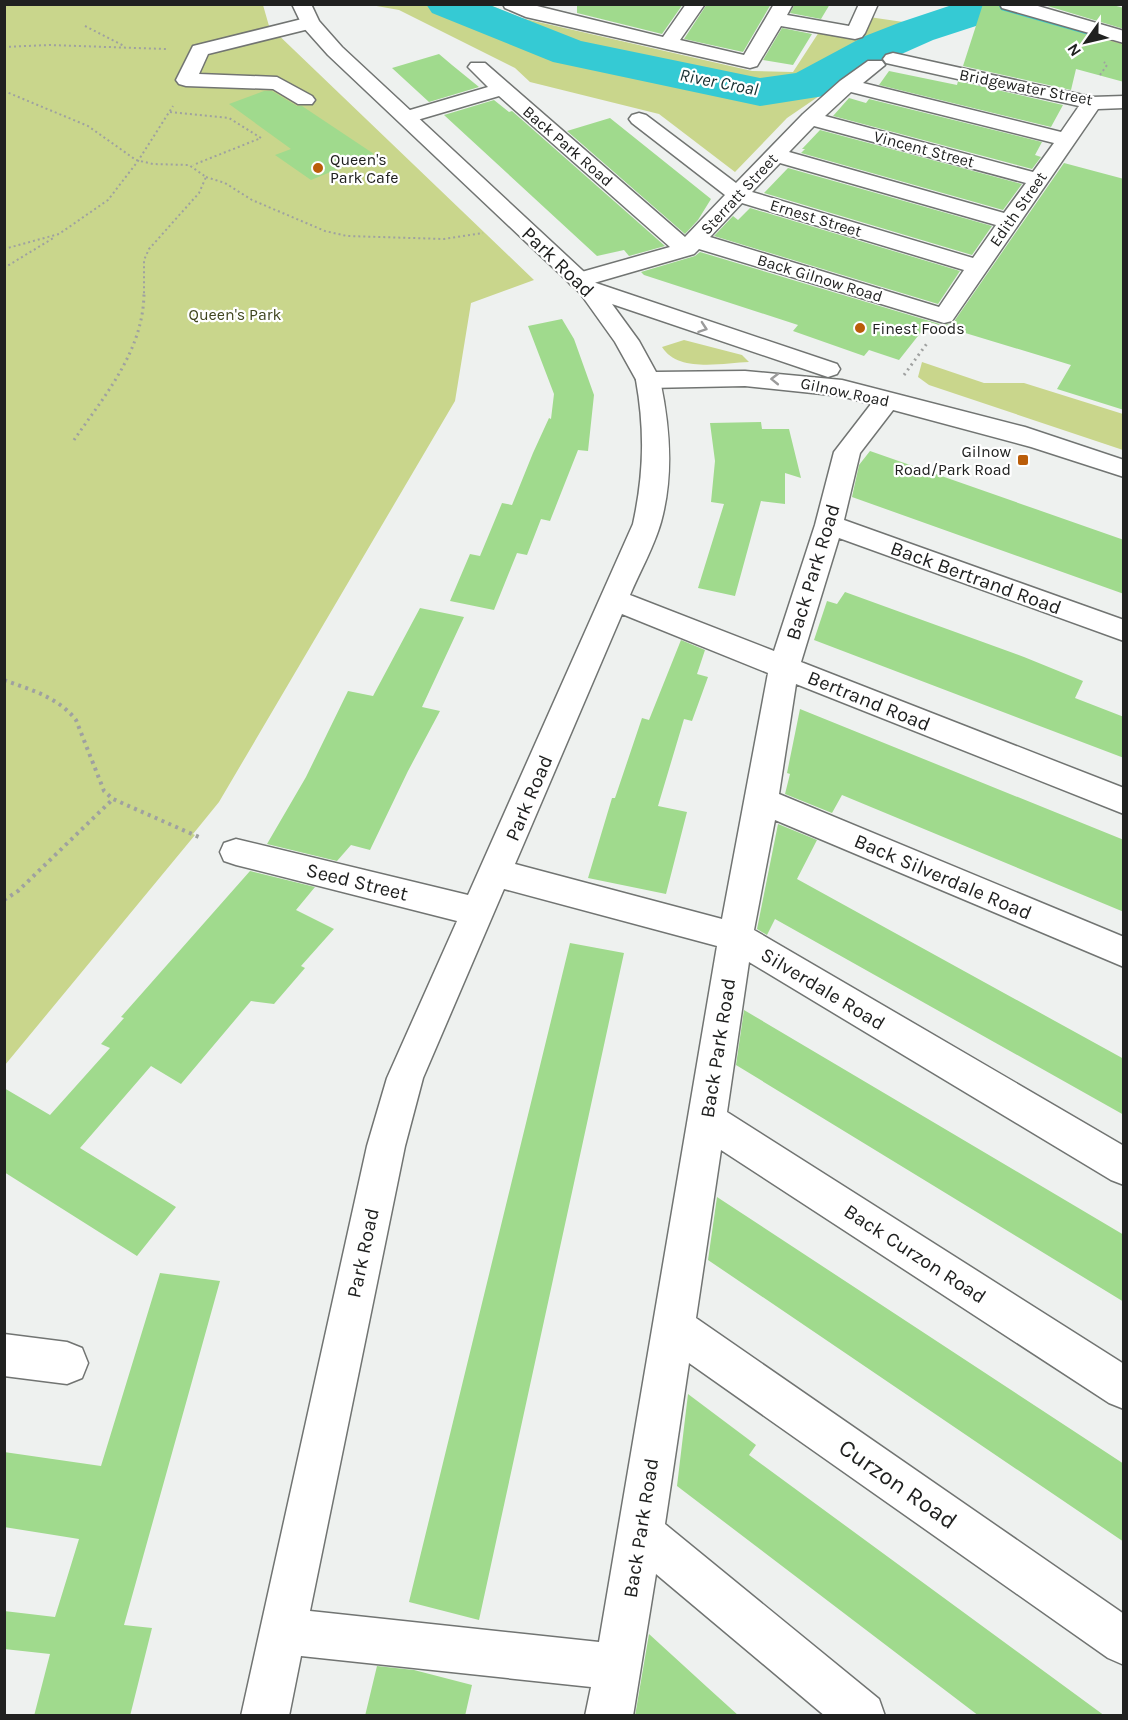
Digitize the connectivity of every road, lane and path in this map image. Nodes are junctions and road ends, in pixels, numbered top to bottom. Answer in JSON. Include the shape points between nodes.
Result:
{"nodes":[{"id":1,"x":301,"y":4,"type":"edge"},
{"id":2,"x":696,"y":4,"type":"edge"},
{"id":3,"x":869,"y":4,"type":"edge"},
{"id":4,"x":1009,"y":4,"type":"edge"},
{"id":5,"x":523,"y":6,"type":"edge"},
{"id":6,"x":780,"y":12,"type":"edge"},
{"id":7,"x":310,"y":23,"type":"junction"},
{"id":8,"x":85,"y":26,"type":"dead end"},
{"id":9,"x":1124,"y":37,"type":"edge"},
{"id":10,"x":668,"y":43,"type":"junction"},
{"id":11,"x":4,"y":47,"type":"edge"},
{"id":12,"x":125,"y":47,"type":"junction"},
{"id":13,"x":200,"y":50,"type":"junction"},
{"id":14,"x":1100,"y":59,"type":"dead end"},
{"id":15,"x":884,"y":62,"type":"joint"},
{"id":16,"x":478,"y":67,"type":"dead end"},
{"id":17,"x":186,"y":80,"type":"junction"},
{"id":18,"x":847,"y":85,"type":"junction"},
{"id":19,"x":502,"y":89,"type":"junction"},
{"id":20,"x":4,"y":91,"type":"edge"},
{"id":21,"x":305,"y":100,"type":"dead end"},
{"id":22,"x":1087,"y":102,"type":"junction"},
{"id":23,"x":1124,"y":102,"type":"edge"},
{"id":24,"x":170,"y":112,"type":"junction"},
{"id":25,"x":407,"y":117,"type":"junction"},
{"id":26,"x":810,"y":118,"type":"junction"},
{"id":27,"x":639,"y":119,"type":"dead end"},
{"id":28,"x":1066,"y":140,"type":"junction"},
{"id":29,"x":776,"y":155,"type":"junction"},
{"id":30,"x":138,"y":161,"type":"junction"},
{"id":31,"x":192,"y":166,"type":"junction"},
{"id":32,"x":206,"y":177,"type":"junction"},
{"id":33,"x":1039,"y":180,"type":"junction"},
{"id":34,"x":738,"y":195,"type":"junction"},
{"id":35,"x":1010,"y":222,"type":"junction"},
{"id":36,"x":519,"y":224,"type":"junction"},
{"id":37,"x":59,"y":234,"type":"junction"},
{"id":38,"x":691,"y":244,"type":"junction"},
{"id":39,"x":4,"y":249,"type":"edge"},
{"id":40,"x":978,"y":267,"type":"junction"},
{"id":41,"x":4,"y":268,"type":"edge"},
{"id":42,"x":584,"y":284,"type":"junction"},
{"id":43,"x":668,"y":315,"type":"junction"},
{"id":44,"x":944,"y":316,"type":"joint"},
{"id":45,"x":930,"y":340,"type":"dead end"},
{"id":46,"x":627,"y":341,"type":"junction"},
{"id":47,"x":907,"y":369,"type":"dead end"},
{"id":48,"x":648,"y":380,"type":"junction"},
{"id":49,"x":887,"y":401,"type":"junction"},
{"id":50,"x":74,"y":440,"type":"dead end"},
{"id":51,"x":1036,"y":440,"type":"junction"},
{"id":52,"x":1124,"y":469,"type":"edge"},
{"id":53,"x":829,"y":525,"type":"junction"},
{"id":54,"x":615,"y":600,"type":"junction"},
{"id":55,"x":1124,"y":631,"type":"edge"},
{"id":56,"x":784,"y":667,"type":"junction"},
{"id":57,"x":4,"y":680,"type":"edge"},
{"id":58,"x":113,"y":799,"type":"junction"},
{"id":59,"x":762,"y":801,"type":"junction"},
{"id":60,"x":1124,"y":802,"type":"edge"},
{"id":61,"x":236,"y":852,"type":"joint"},
{"id":62,"x":496,"y":873,"type":"junction"},
{"id":63,"x":4,"y":900,"type":"edge"},
{"id":64,"x":478,"y":912,"type":"junction"},
{"id":65,"x":736,"y":937,"type":"junction"},
{"id":66,"x":1124,"y":953,"type":"edge"},
{"id":67,"x":706,"y":1119,"type":"junction"},
{"id":68,"x":1124,"y":1167,"type":"edge"},
{"id":69,"x":673,"y":1327,"type":"junction"},
{"id":70,"x":4,"y":1355,"type":"edge"},
{"id":71,"x":67,"y":1363,"type":"dead end"},
{"id":72,"x":1124,"y":1388,"type":"edge"},
{"id":73,"x":641,"y":1533,"type":"junction"},
{"id":74,"x":284,"y":1631,"type":"junction"},
{"id":75,"x":1124,"y":1642,"type":"edge"},
{"id":76,"x":617,"y":1667,"type":"junction"},
{"id":77,"x":265,"y":1716,"type":"edge"},
{"id":78,"x":609,"y":1716,"type":"edge"},
{"id":79,"x":862,"y":1716,"type":"edge"}],
"edges":[{"from":1,"to":7,"type":"street","name":"Park Road"},
{"from":2,"to":10,"type":"street"},
{"from":3,"to":6,"type":"street","via":[[855,33]]},
{"from":4,"to":9,"type":"street"},
{"from":5,"to":10,"type":"street","via":[[603,20]]},
{"from":6,"to":10,"type":"street","via":[[750,62]]},
{"from":7,"to":13,"type":"street"},
{"from":7,"to":25,"type":"street","name":"Park Road"},
{"from":8,"to":12,"type":"path"},
{"from":11,"to":12,"type":"path"},
{"from":12,"to":13,"type":"path"},
{"from":13,"to":17,"type":"street"},
{"from":14,"to":22,"type":"path","via":[[1107,65]]},
{"from":15,"to":18,"type":"street","name":"Sterratt Street"},
{"from":15,"to":22,"type":"street","name":"Bridgewater Street","via":[[933,61]]},
{"from":16,"to":19,"type":"street","name":"Back Park Road"},
{"from":17,"to":21,"type":"street","via":[[278,83]]},
{"from":17,"to":24,"type":"path"},
{"from":18,"to":26,"type":"street","name":"Sterratt Street"},
{"from":18,"to":28,"type":"street"},
{"from":19,"to":25,"type":"street"},
{"from":19,"to":38,"type":"street","name":"Back Park Road"},
{"from":20,"to":30,"type":"path","via":[[100,132]]},
{"from":22,"to":23,"type":"street","name":"Bridgewater Street"},
{"from":22,"to":28,"type":"street","name":"Edith Street"},
{"from":24,"to":30,"type":"path"},
{"from":24,"to":31,"type":"path","via":[[229,118],[261,138]]},
{"from":25,"to":36,"type":"street","name":"Park Road"},
{"from":26,"to":29,"type":"street","name":"Sterratt Street"},
{"from":26,"to":33,"type":"street","name":"Vincent Street"},
{"from":27,"to":34,"type":"street","name":"Ernest Street"},
{"from":28,"to":33,"type":"street","name":"Edith Street"},
{"from":29,"to":34,"type":"street","name":"Sterratt Street"},
{"from":29,"to":35,"type":"street"},
{"from":30,"to":31,"type":"path"},
{"from":30,"to":37,"type":"path","via":[[108,200]]},
{"from":31,"to":32,"type":"path"},
{"from":32,"to":36,"type":"path","via":[[325,231],[347,236],[444,239]]},
{"from":32,"to":50,"type":"path","via":[[199,193],[149,249],[144,260],[144,305],[136,340],[120,374]]},
{"from":33,"to":35,"type":"street","name":"Edith Street"},
{"from":34,"to":38,"type":"street","name":"Sterratt Street"},
{"from":34,"to":40,"type":"street","name":"Ernest Street"},
{"from":35,"to":40,"type":"street","name":"Edith Street"},
{"from":36,"to":42,"type":"street","name":"Park Road"},
{"from":37,"to":39,"type":"path"},
{"from":37,"to":41,"type":"path"},
{"from":38,"to":42,"type":"street","name":"Sterratt Street"},
{"from":38,"to":44,"type":"street","name":"Back Gilnow Road"},
{"from":40,"to":44,"type":"street","name":"Edith Street"},
{"from":42,"to":43,"type":"street","name":"Gilnow Road"},
{"from":42,"to":46,"type":"street","name":"Park Road"},
{"from":43,"to":46,"type":"street","via":[[634,331]]},
{"from":43,"to":51,"type":"street","name":"Gilnow Road","one_way":true},
{"from":45,"to":47,"type":"path"},
{"from":46,"to":48,"type":"street","name":"Park Road"},
{"from":49,"to":48,"type":"street","name":"Gilnow Road","one_way":true,"via":[[842,388],[786,380]]},
{"from":48,"to":54,"type":"street","name":"Park Road","via":[[659,450],[656,486],[647,524]]},
{"from":49,"to":51,"type":"street","name":"Gilnow Road"},
{"from":49,"to":53,"type":"street","name":"Back Park Road","via":[[847,452]]},
{"from":51,"to":52,"type":"street","name":"Gilnow Road"},
{"from":53,"to":55,"type":"street","name":"Back Bertrand Road"},
{"from":53,"to":56,"type":"street","name":"Back Park Road"},
{"from":54,"to":56,"type":"street","name":"Bertrand Road"},
{"from":54,"to":62,"type":"street","name":"Park Road"},
{"from":56,"to":59,"type":"street","name":"Back Park Road"},
{"from":56,"to":60,"type":"street","name":"Bertrand Road"},
{"from":57,"to":58,"type":"path","via":[[61,702],[70,710],[104,791]]},
{"from":58,"to":61,"type":"path"},
{"from":58,"to":63,"type":"path"},
{"from":59,"to":65,"type":"street","name":"Back Park Road"},
{"from":59,"to":66,"type":"street","name":"Back Silverdale Road"},
{"from":61,"to":64,"type":"street","name":"Seed Street"},
{"from":62,"to":64,"type":"street","name":"Park Road"},
{"from":62,"to":65,"type":"street","name":"Silverdale Road"},
{"from":64,"to":74,"type":"street","name":"Park Road","via":[[405,1078],[386,1146]]},
{"from":65,"to":67,"type":"street","name":"Back Park Road"},
{"from":65,"to":68,"type":"street","name":"Silverdale Road"},
{"from":67,"to":69,"type":"street","name":"Back Park Road"},
{"from":67,"to":72,"type":"street","name":"Back Curzon Road"},
{"from":69,"to":73,"type":"street","name":"Back Park Road"},
{"from":69,"to":75,"type":"street","name":"Curzon Road"},
{"from":70,"to":71,"type":"street"},
{"from":73,"to":76,"type":"street","name":"Back Park Road"},
{"from":73,"to":79,"type":"street"},
{"from":74,"to":76,"type":"street"},
{"from":74,"to":77,"type":"street","name":"Park Road"},
{"from":76,"to":78,"type":"street","name":"Back Park Road"}]}
